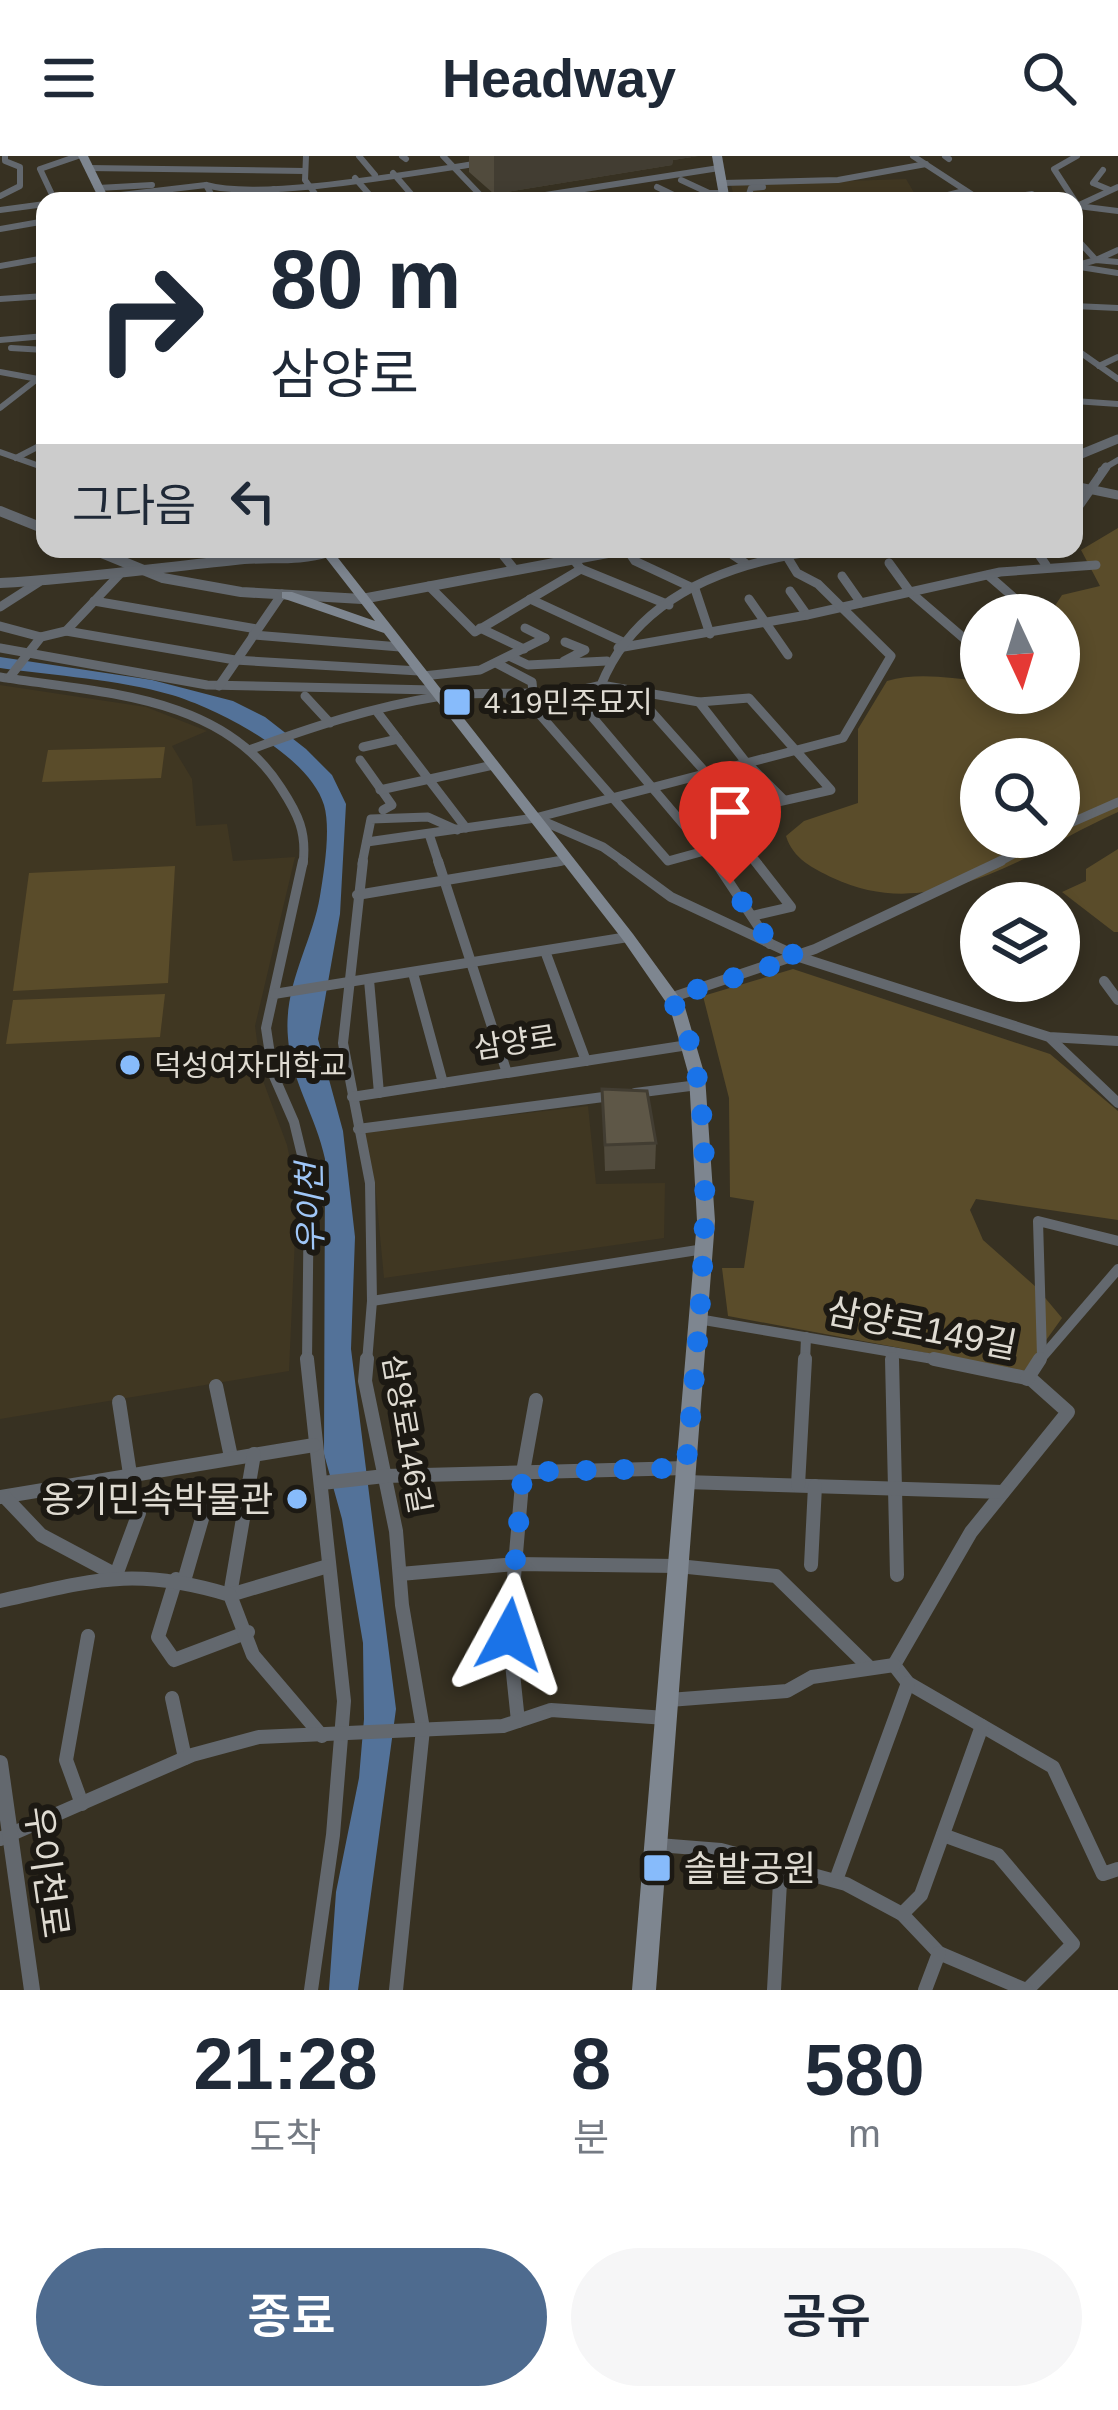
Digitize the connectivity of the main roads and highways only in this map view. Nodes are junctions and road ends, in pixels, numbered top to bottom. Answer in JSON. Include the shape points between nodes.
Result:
{"nodes":[{"id":1,"x":80,"y":156,"type":"edge"},
{"id":2,"x":718,"y":162,"type":"edge"},
{"id":3,"x":100,"y":192,"type":"edge"},
{"id":4,"x":724,"y":192,"type":"edge"},
{"id":5,"x":335,"y":558,"type":"edge"},
{"id":6,"x":284,"y":594,"type":"road end"},
{"id":7,"x":387,"y":630,"type":"junction"},
{"id":8,"x":644,"y":1990,"type":"edge"}],
"edges":[{"from":1,"to":3,"type":"main road"},
{"from":2,"to":4,"type":"main road"},
{"from":5,"to":7,"type":"main road"},
{"from":6,"to":7,"type":"main road"},
{"from":7,"to":8,"type":"main road","via":[[670,998],[698,1085],[704,1249]]}]}
